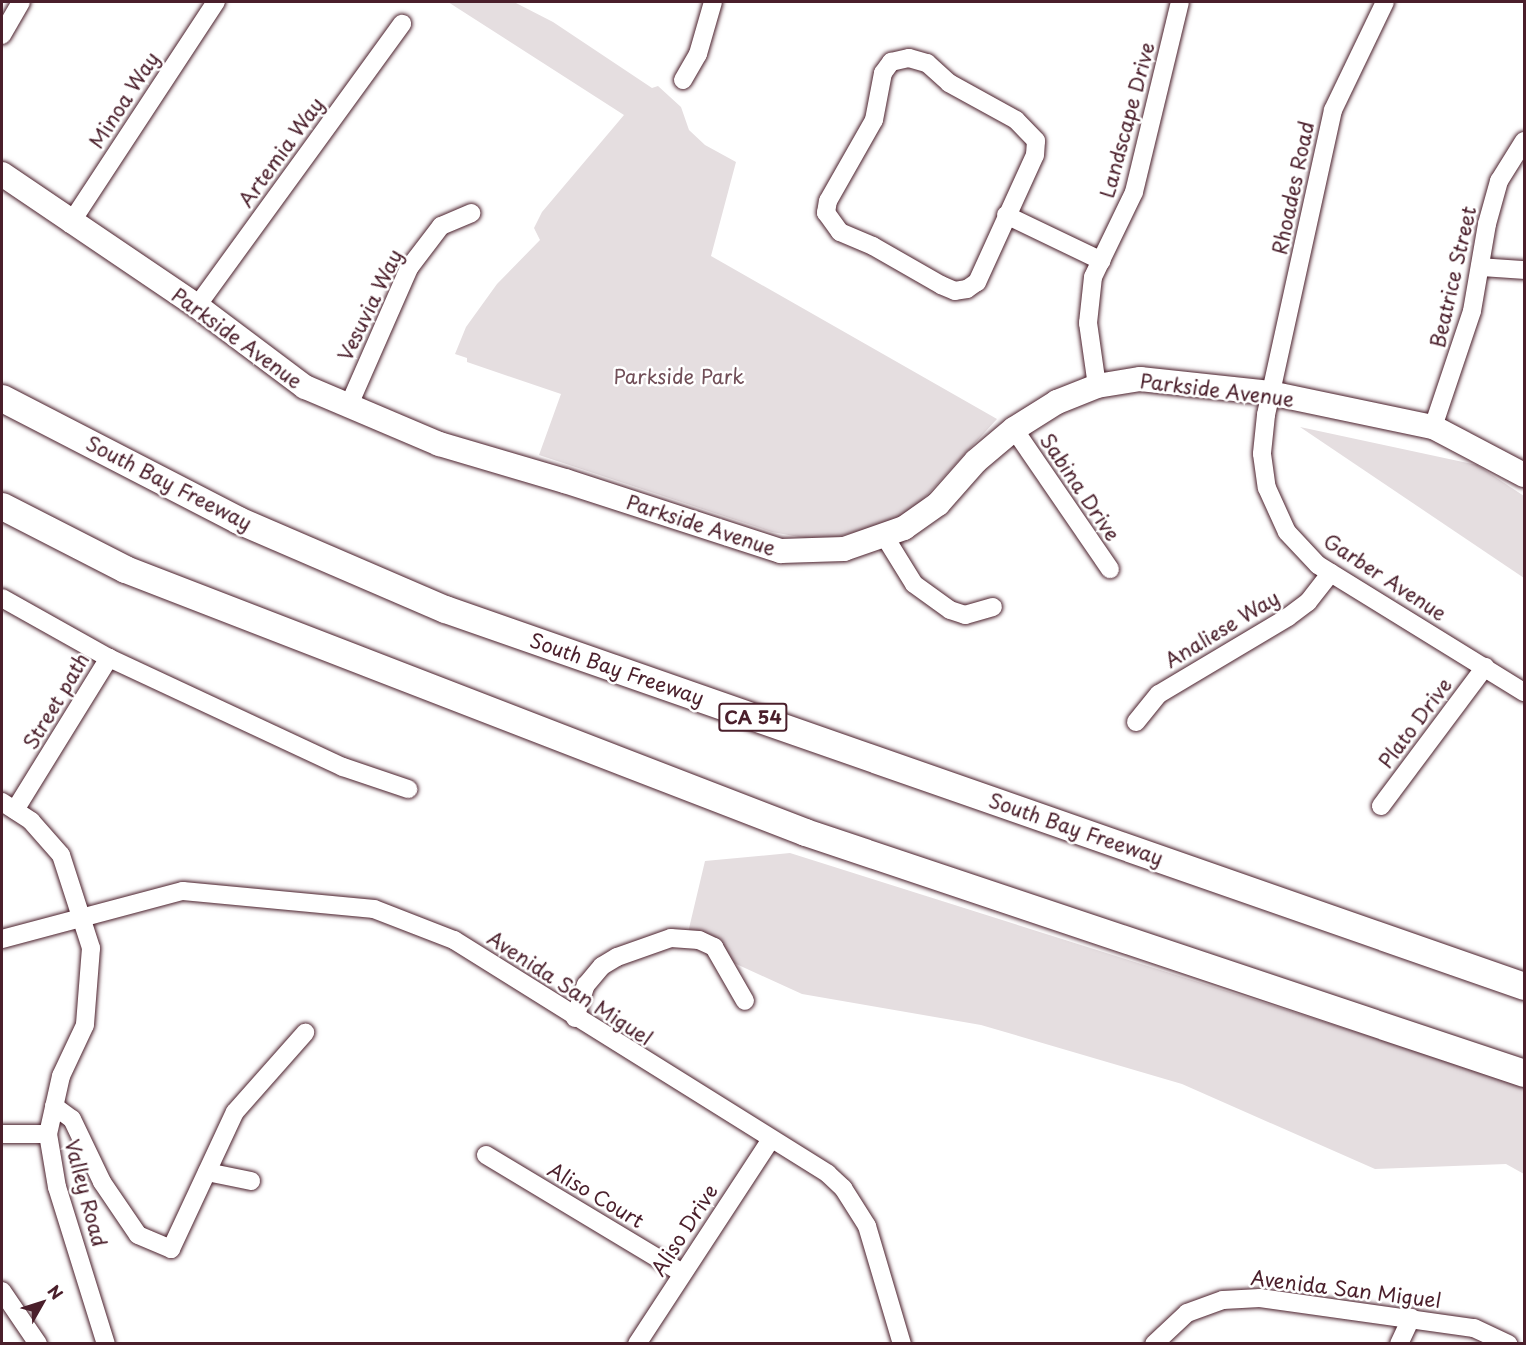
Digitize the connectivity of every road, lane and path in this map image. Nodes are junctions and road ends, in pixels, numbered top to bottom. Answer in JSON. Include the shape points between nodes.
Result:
{"nodes":[{"id":1,"x":21,"y":2,"type":"edge"},
{"id":2,"x":216,"y":2,"type":"edge"},
{"id":3,"x":713,"y":2,"type":"edge"},
{"id":4,"x":1180,"y":2,"type":"edge"},
{"id":5,"x":1385,"y":2,"type":"edge"},
{"id":6,"x":402,"y":24,"type":"dead end"},
{"id":7,"x":2,"y":35,"type":"edge"},
{"id":8,"x":683,"y":80,"type":"dead end"},
{"id":9,"x":1524,"y":141,"type":"edge"},
{"id":10,"x":2,"y":174,"type":"edge"},
{"id":11,"x":471,"y":213,"type":"dead end"},
{"id":12,"x":1006,"y":215,"type":"junction"},
{"id":13,"x":70,"y":224,"type":"junction"},
{"id":14,"x":1102,"y":261,"type":"junction"},
{"id":15,"x":1480,"y":267,"type":"junction"},
{"id":16,"x":1524,"y":270,"type":"edge"},
{"id":17,"x":196,"y":306,"type":"junction"},
{"id":18,"x":1097,"y":386,"type":"junction"},
{"id":19,"x":1270,"y":393,"type":"junction"},
{"id":20,"x":2,"y":398,"type":"edge"},
{"id":21,"x":349,"y":405,"type":"junction"},
{"id":22,"x":1433,"y":427,"type":"junction"},
{"id":23,"x":1014,"y":429,"type":"junction"},
{"id":24,"x":1524,"y":476,"type":"edge"},
{"id":25,"x":2,"y":506,"type":"edge"},
{"id":26,"x":885,"y":537,"type":"junction"},
{"id":27,"x":1110,"y":569,"type":"dead end"},
{"id":28,"x":1331,"y":573,"type":"junction"},
{"id":29,"x":2,"y":598,"type":"edge"},
{"id":30,"x":993,"y":607,"type":"dead end"},
{"id":31,"x":109,"y":658,"type":"junction"},
{"id":32,"x":1485,"y":667,"type":"junction"},
{"id":33,"x":1524,"y":692,"type":"edge"},
{"id":34,"x":1136,"y":722,"type":"dead end"},
{"id":35,"x":408,"y":789,"type":"dead end"},
{"id":36,"x":8,"y":806,"type":"edge"},
{"id":37,"x":1381,"y":806,"type":"dead end"},
{"id":38,"x":81,"y":916,"type":"junction"},
{"id":39,"x":2,"y":939,"type":"edge"},
{"id":40,"x":1524,"y":986,"type":"edge"},
{"id":41,"x":745,"y":1001,"type":"dead end"},
{"id":42,"x":575,"y":1018,"type":"junction"},
{"id":43,"x":305,"y":1033,"type":"dead end"},
{"id":44,"x":1524,"y":1073,"type":"edge"},
{"id":45,"x":54,"y":1106,"type":"junction"},
{"id":46,"x":2,"y":1134,"type":"edge"},
{"id":47,"x":48,"y":1134,"type":"junction"},
{"id":48,"x":770,"y":1141,"type":"junction"},
{"id":49,"x":486,"y":1155,"type":"dead end"},
{"id":50,"x":207,"y":1172,"type":"junction"},
{"id":51,"x":251,"y":1181,"type":"dead end"},
{"id":52,"x":682,"y":1273,"type":"junction"},
{"id":53,"x":2,"y":1291,"type":"edge"},
{"id":54,"x":1411,"y":1318,"type":"junction"},
{"id":55,"x":38,"y":1344,"type":"edge"},
{"id":56,"x":106,"y":1344,"type":"edge"},
{"id":57,"x":637,"y":1344,"type":"edge"},
{"id":58,"x":902,"y":1344,"type":"edge"},
{"id":59,"x":1154,"y":1344,"type":"edge"},
{"id":60,"x":1399,"y":1344,"type":"edge"},
{"id":61,"x":1508,"y":1344,"type":"edge"}],
"edges":[{"from":1,"to":7,"type":"street"},
{"from":2,"to":13,"type":"street","name":"Minoa Way"},
{"from":3,"to":8,"type":"street","via":[[698,54]]},
{"from":4,"to":14,"type":"street","name":"Landscape Drive","via":[[1134,192]]},
{"from":5,"to":19,"type":"street","name":"Rhoades Road","via":[[1333,110]]},
{"from":6,"to":17,"type":"street","name":"Artemia Way"},
{"from":9,"to":15,"type":"street","name":"Beatrice Street","via":[[1498,182]]},
{"from":10,"to":13,"type":"main road","name":"Parkside Avenue"},
{"from":11,"to":21,"type":"street","name":"Vesuvia Way","via":[[441,226],[409,268]]},
{"from":12,"to":12,"type":"street","via":[[1035,155],[1033,134],[1016,120],[949,83],[927,63],[909,58],[891,62],[880,79],[880,102],[874,120],[828,201],[826,213],[834,227],[955,291],[977,282]]},
{"from":12,"to":14,"type":"street"},
{"from":13,"to":17,"type":"main road","name":"Parkside Avenue"},
{"from":14,"to":18,"type":"street","name":"Landscape Drive","via":[[1093,277],[1088,324]]},
{"from":15,"to":16,"type":"street"},
{"from":15,"to":22,"type":"street","name":"Beatrice Street","via":[[1472,311]]},
{"from":17,"to":21,"type":"main road","name":"Parkside Avenue","via":[[305,387]]},
{"from":18,"to":19,"type":"main road","name":"Parkside Avenue","via":[[1140,379]]},
{"from":18,"to":23,"type":"main road","name":"Parkside Avenue","via":[[1057,402]]},
{"from":19,"to":22,"type":"main road","name":"Parkside Avenue"},
{"from":19,"to":28,"type":"street","name":"Garber Avenue","via":[[1262,454],[1272,503],[1296,544]]},
{"from":20,"to":40,"type":"highway","name":"South Bay Freeway","number":"CA 54","via":[[238,519],[445,609]]},
{"from":21,"to":26,"type":"main road","name":"Parkside Avenue","via":[[439,444],[566,481],[758,546],[823,552]]},
{"from":22,"to":24,"type":"main road","name":"Parkside Avenue"},
{"from":23,"to":26,"type":"main road","name":"Parkside Avenue","via":[[976,461],[938,504]]},
{"from":23,"to":27,"type":"street","name":"Sabina Drive"},
{"from":25,"to":44,"type":"highway","via":[[125,568],[805,832]]},
{"from":26,"to":30,"type":"street","via":[[914,584],[950,610],[965,615]]},
{"from":28,"to":32,"type":"street","name":"Garber Avenue"},
{"from":28,"to":34,"type":"street","name":"Analiese Way","via":[[1308,602],[1160,694]]},
{"from":29,"to":31,"type":"street","name":"Street path"},
{"from":31,"to":35,"type":"street","via":[[343,767]]},
{"from":31,"to":36,"type":"street","name":"Street path"},
{"from":32,"to":33,"type":"street","name":"Garber Avenue"},
{"from":32,"to":37,"type":"street","name":"Plato Drive"},
{"from":36,"to":38,"type":"street","name":"Valley Road","via":[[31,821],[61,855]]},
{"from":38,"to":39,"type":"street","name":"Avenida San Miguel"},
{"from":38,"to":42,"type":"street","name":"Avenida San Miguel","via":[[183,891],[374,909],[454,940]]},
{"from":38,"to":45,"type":"street","name":"Valley Road","via":[[91,948],[85,1025],[61,1076]]},
{"from":41,"to":42,"type":"street","via":[[714,947],[699,940],[671,938],[602,966],[586,985]]},
{"from":42,"to":48,"type":"street","name":"Avenida San Miguel"},
{"from":43,"to":50,"type":"street","via":[[235,1112]]},
{"from":45,"to":47,"type":"street","name":"Valley Road"},
{"from":45,"to":50,"type":"street","via":[[72,1119],[102,1182],[138,1235],[171,1249]]},
{"from":46,"to":47,"type":"street"},
{"from":47,"to":56,"type":"street","name":"Valley Road","via":[[57,1187]]},
{"from":48,"to":52,"type":"street","name":"Aliso Drive"},
{"from":48,"to":58,"type":"street","name":"Avenida San Miguel","via":[[828,1174],[853,1200],[867,1226]]},
{"from":49,"to":52,"type":"street","name":"Aliso Court"},
{"from":50,"to":51,"type":"street"},
{"from":52,"to":57,"type":"street","name":"Aliso Drive"},
{"from":53,"to":55,"type":"street"},
{"from":54,"to":59,"type":"street","name":"Avenida San Miguel","via":[[1260,1298],[1223,1300],[1187,1313]]},
{"from":54,"to":60,"type":"street"},
{"from":54,"to":61,"type":"street","name":"Avenida San Miguel","via":[[1474,1328]]}]}
